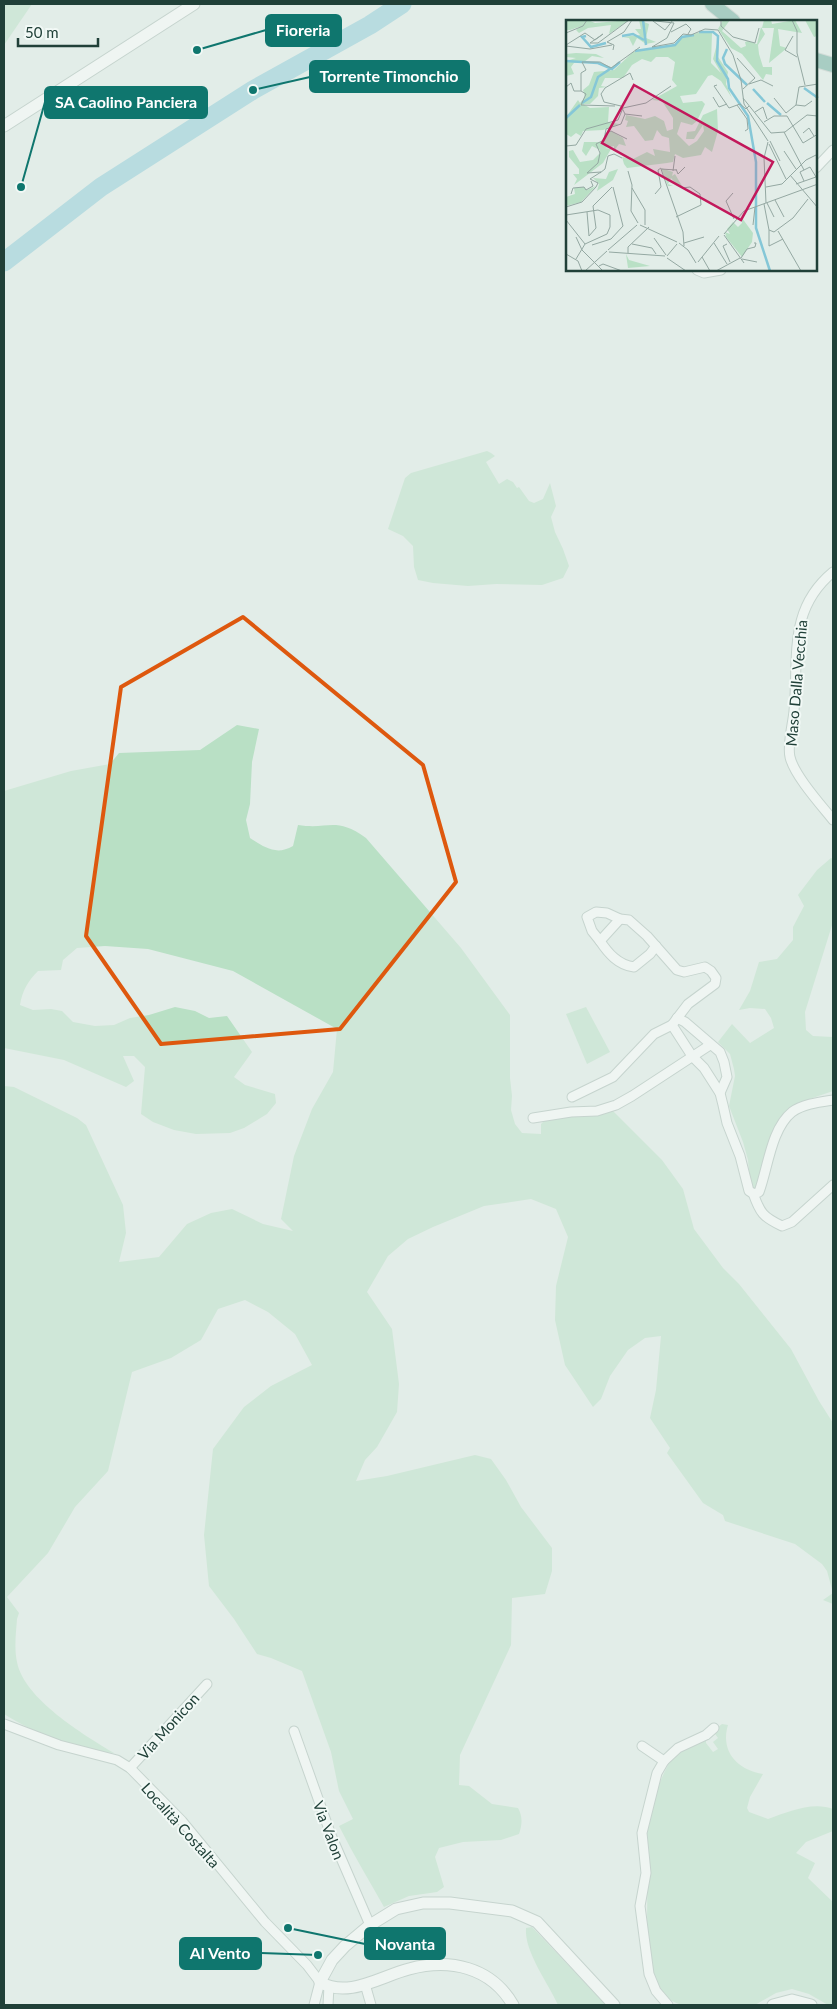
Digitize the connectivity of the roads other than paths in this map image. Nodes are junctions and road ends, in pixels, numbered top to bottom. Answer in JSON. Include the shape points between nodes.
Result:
{"nodes":[{"id":1,"x":194,"y":4,"type":"edge"},
{"id":2,"x":712,"y":4,"type":"edge"},
{"id":3,"x":733,"y":20,"type":"edge"},
{"id":4,"x":817,"y":60,"type":"edge"},
{"id":5,"x":833,"y":65,"type":"edge"},
{"id":6,"x":4,"y":126,"type":"edge"},
{"id":7,"x":833,"y":150,"type":"edge"},
{"id":8,"x":817,"y":167,"type":"edge"},
{"id":9,"x":699,"y":271,"type":"edge"},
{"id":10,"x":715,"y":271,"type":"edge"},
{"id":11,"x":833,"y":572,"type":"edge"},
{"id":12,"x":833,"y":820,"type":"edge"},
{"id":13,"x":620,"y":919,"type":"junction"},
{"id":14,"x":600,"y":941,"type":"junction"},
{"id":15,"x":656,"y":946,"type":"junction"},
{"id":16,"x":675,"y":1021,"type":"junction"},
{"id":17,"x":710,"y":1044,"type":"junction"},
{"id":18,"x":692,"y":1056,"type":"junction"},
{"id":19,"x":720,"y":1093,"type":"junction"},
{"id":20,"x":572,"y":1097,"type":"dead end"},
{"id":21,"x":833,"y":1100,"type":"edge"},
{"id":22,"x":533,"y":1118,"type":"dead end"},
{"id":23,"x":833,"y":1185,"type":"edge"},
{"id":24,"x":753,"y":1194,"type":"junction"},
{"id":25,"x":207,"y":1684,"type":"dead end"},
{"id":26,"x":4,"y":1724,"type":"edge"},
{"id":27,"x":714,"y":1728,"type":"dead end"},
{"id":28,"x":294,"y":1731,"type":"dead end"},
{"id":29,"x":642,"y":1746,"type":"dead end"},
{"id":30,"x":664,"y":1761,"type":"junction"},
{"id":31,"x":130,"y":1768,"type":"junction"},
{"id":32,"x":370,"y":1925,"type":"junction"},
{"id":33,"x":324,"y":1984,"type":"junction"},
{"id":34,"x":365,"y":1984,"type":"junction"},
{"id":35,"x":314,"y":2005,"type":"edge"},
{"id":36,"x":328,"y":2005,"type":"edge"},
{"id":37,"x":371,"y":2005,"type":"edge"},
{"id":38,"x":513,"y":2005,"type":"edge"},
{"id":39,"x":614,"y":2005,"type":"edge"},
{"id":40,"x":668,"y":2005,"type":"edge"},
{"id":41,"x":773,"y":2005,"type":"edge"},
{"id":42,"x":811,"y":2005,"type":"edge"}],
"edges":[{"from":1,"to":6,"type":"street"},
{"from":2,"to":3,"type":"main road"},
{"from":4,"to":5,"type":"main road"},
{"from":7,"to":8,"type":"street"},
{"from":9,"to":10,"type":"street"},
{"from":11,"to":12,"type":"street","name":"Maso Dalla Vecchia","via":[[812,593],[802,613],[790,756],[811,793]]},
{"from":13,"to":14,"type":"street"},
{"from":13,"to":14,"type":"street","via":[[596,912],[587,917],[592,932]]},
{"from":13,"to":15,"type":"street","via":[[629,920],[637,926]]},
{"from":14,"to":15,"type":"street","via":[[610,955],[631,967]]},
{"from":15,"to":16,"type":"street","via":[[678,970],[684,972],[705,967],[716,978],[715,984],[688,1004]]},
{"from":16,"to":17,"type":"street","via":[[685,1022]]},
{"from":16,"to":18,"type":"street"},
{"from":16,"to":20,"type":"street","via":[[654,1034],[613,1077]]},
{"from":17,"to":18,"type":"street"},
{"from":17,"to":19,"type":"street","via":[[720,1052],[724,1062],[727,1077]]},
{"from":18,"to":19,"type":"street"},
{"from":18,"to":22,"type":"street","via":[[632,1096],[605,1109]]},
{"from":19,"to":24,"type":"street","via":[[746,1185]]},
{"from":21,"to":24,"type":"street","via":[[792,1112],[776,1135],[759,1192]]},
{"from":23,"to":24,"type":"street","via":[[792,1222],[782,1226],[759,1210]]},
{"from":25,"to":31,"type":"street","name":"Via Monicon"},
{"from":26,"to":31,"type":"street","name":"Località Costalta","via":[[60,1745],[117,1760]]},
{"from":27,"to":30,"type":"street","via":[[678,1748]]},
{"from":28,"to":32,"type":"street","name":"Via Valon","via":[[331,1835]]},
{"from":29,"to":30,"type":"street"},
{"from":30,"to":40,"type":"street","via":[[657,1773],[642,1833],[646,1872],[640,1906],[649,1974],[656,1991]]},
{"from":31,"to":33,"type":"street","name":"Località Costalta","via":[[182,1821],[264,1922]]},
{"from":32,"to":33,"type":"street","via":[[332,1960]]},
{"from":32,"to":39,"type":"street","via":[[396,1909],[423,1903],[512,1911],[537,1922]]},
{"from":33,"to":34,"type":"street","via":[[340,1988]]},
{"from":33,"to":35,"type":"street"},
{"from":33,"to":36,"type":"street"},
{"from":34,"to":37,"type":"street"},
{"from":34,"to":38,"type":"street","via":[[410,1968],[458,1966],[486,1975]]},
{"from":41,"to":42,"type":"street","via":[[792,2000]]}]}
